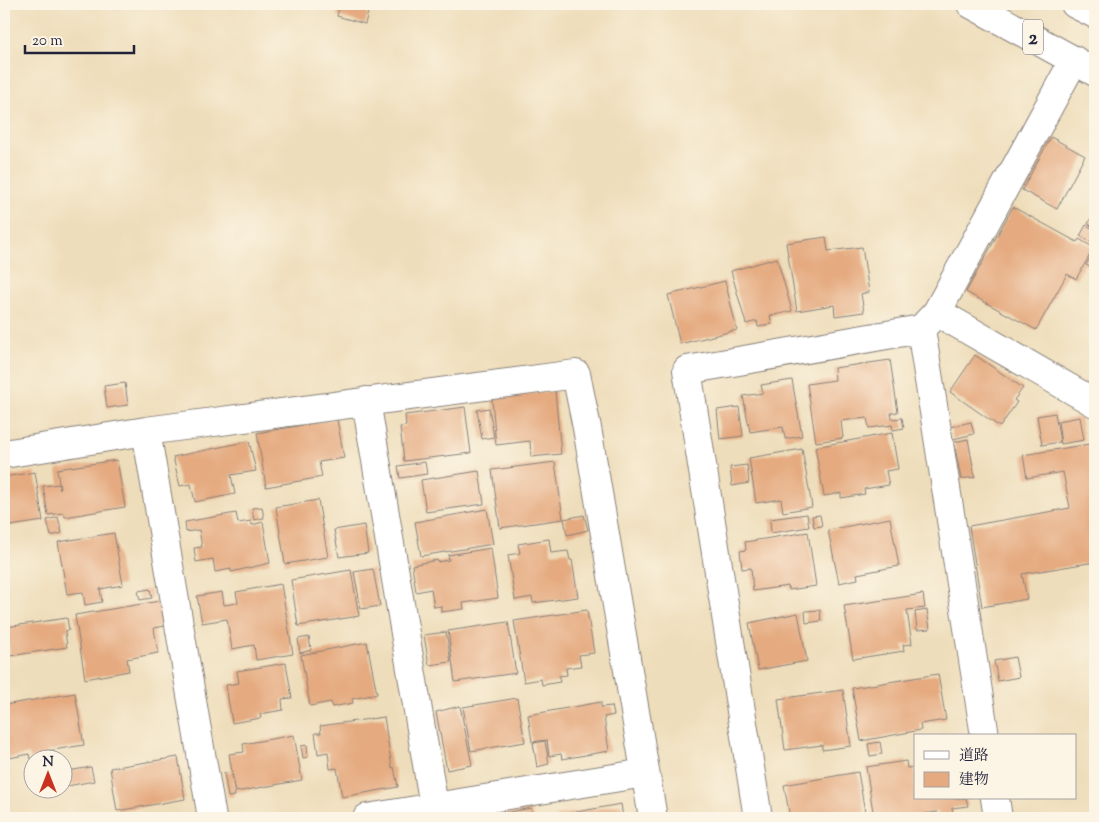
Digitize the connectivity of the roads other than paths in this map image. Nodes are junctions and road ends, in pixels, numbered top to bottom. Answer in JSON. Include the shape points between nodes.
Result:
{"nodes":[{"id":1,"x":971,"y":4,"type":"edge"},
{"id":2,"x":1075,"y":4,"type":"edge"},
{"id":3,"x":1095,"y":14,"type":"edge"},
{"id":4,"x":1085,"y":66,"type":"edge"},
{"id":5,"x":929,"y":321,"type":"junction"},
{"id":6,"x":366,"y":401,"type":"junction"},
{"id":7,"x":1095,"y":403,"type":"edge"},
{"id":8,"x":146,"y":431,"type":"junction"},
{"id":9,"x":4,"y":454,"type":"edge"},
{"id":10,"x":985,"y":734,"type":"edge"},
{"id":11,"x":645,"y":772,"type":"junction"},
{"id":12,"x":995,"y":800,"type":"edge"},
{"id":13,"x":436,"y":813,"type":"edge"},
{"id":14,"x":212,"y":818,"type":"edge"},
{"id":15,"x":367,"y":818,"type":"edge"},
{"id":16,"x":653,"y":818,"type":"edge"},
{"id":17,"x":758,"y":818,"type":"edge"},
{"id":18,"x":998,"y":818,"type":"edge"}],
"edges":[{"from":1,"to":4,"type":"main road","number":"2"},
{"from":2,"to":3,"type":"main road"},
{"from":4,"to":5,"type":"main road"},
{"from":5,"to":7,"type":"main road"},
{"from":5,"to":10,"type":"main road"},
{"from":5,"to":17,"type":"main road","via":[[687,370]]},
{"from":6,"to":8,"type":"main road"},
{"from":6,"to":11,"type":"main road","via":[[576,374]]},
{"from":6,"to":13,"type":"main road"},
{"from":8,"to":9,"type":"main road"},
{"from":8,"to":14,"type":"main road"},
{"from":11,"to":13,"type":"main road"},
{"from":11,"to":16,"type":"main road"},
{"from":12,"to":18,"type":"main road"},
{"from":13,"to":15,"type":"main road"}]}
